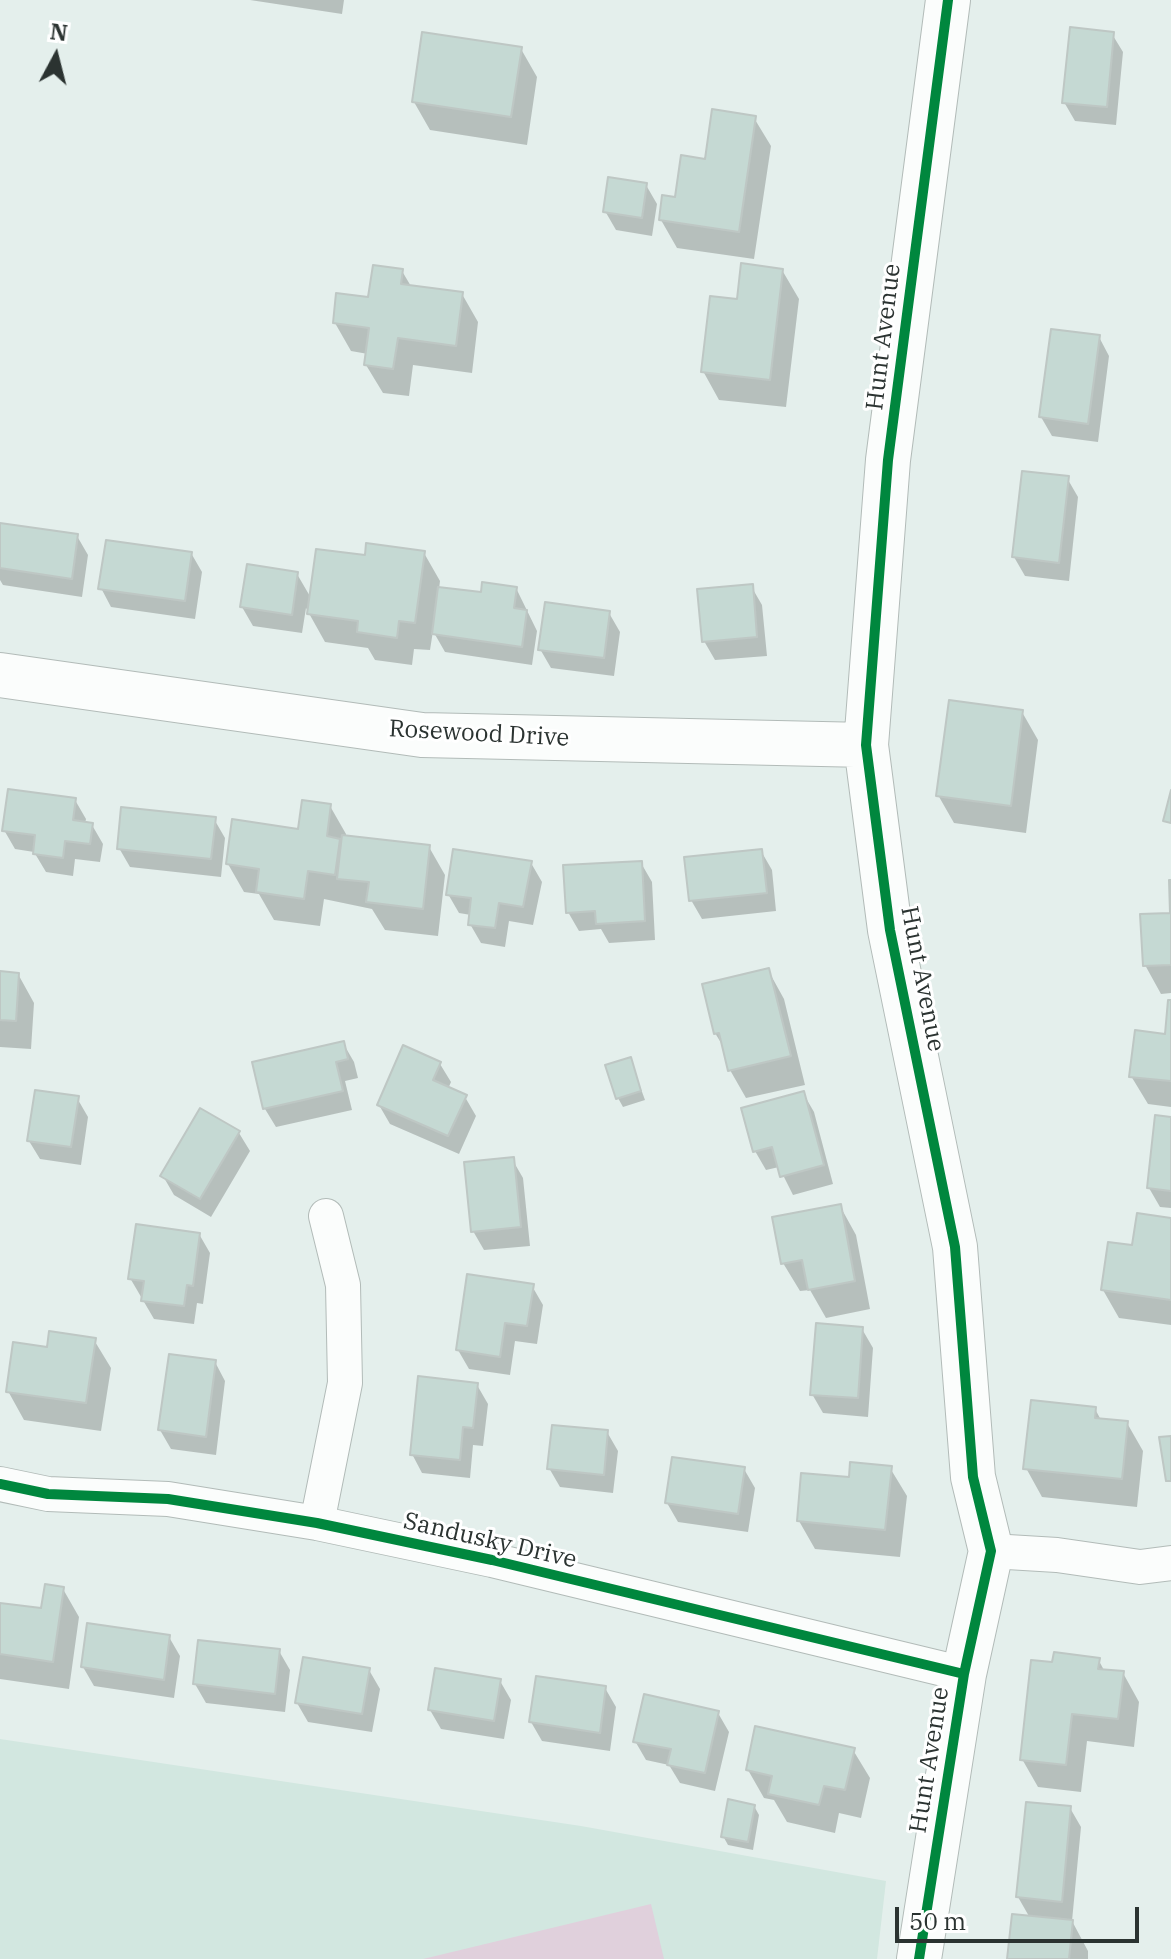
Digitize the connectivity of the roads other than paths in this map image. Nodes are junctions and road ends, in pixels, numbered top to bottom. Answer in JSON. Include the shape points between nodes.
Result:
{"nodes":[{"id":1,"x":948,"y":0,"type":"edge"},
{"id":2,"x":0,"y":675,"type":"edge"},
{"id":3,"x":866,"y":745,"type":"junction"},
{"id":4,"x":326,"y":1216,"type":"dead end"},
{"id":5,"x":0,"y":1484,"type":"edge"},
{"id":6,"x":317,"y":1523,"type":"junction"},
{"id":7,"x":991,"y":1551,"type":"junction"},
{"id":8,"x":1171,"y":1563,"type":"edge"},
{"id":9,"x":964,"y":1674,"type":"junction"},
{"id":10,"x":919,"y":1959,"type":"edge"}],
"edges":[{"from":1,"to":3,"type":"street","name":"Hunt Avenue","via":[[888,460]]},
{"from":2,"to":3,"type":"street","name":"Rosewood Drive","via":[[422,735]]},
{"from":3,"to":7,"type":"street","name":"Hunt Avenue","via":[[890,930],[955,1247],[973,1477]]},
{"from":4,"to":6,"type":"street","via":[[343,1285],[345,1383]]},
{"from":5,"to":6,"type":"street","name":"Sandusky Drive","via":[[48,1494],[168,1499]]},
{"from":6,"to":9,"type":"street","name":"Sandusky Drive"},
{"from":7,"to":8,"type":"street","via":[[1140,1567]]},
{"from":7,"to":9,"type":"street","name":"Hunt Avenue"},
{"from":9,"to":10,"type":"street","name":"Hunt Avenue"}]}
